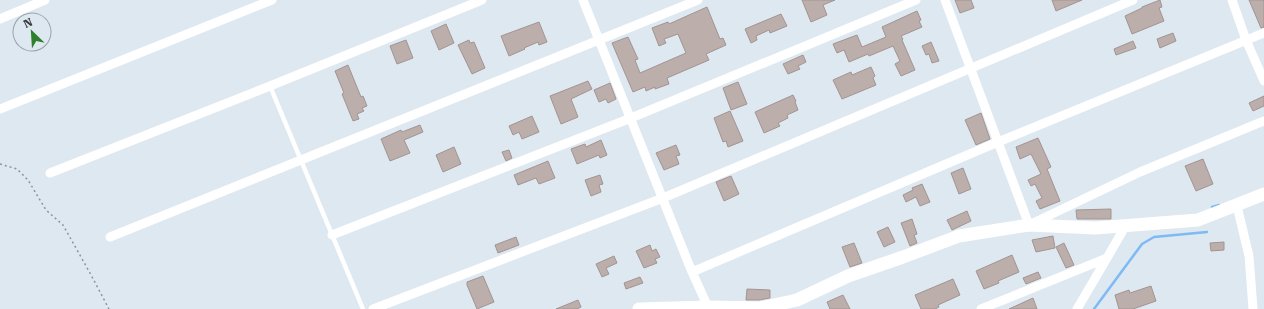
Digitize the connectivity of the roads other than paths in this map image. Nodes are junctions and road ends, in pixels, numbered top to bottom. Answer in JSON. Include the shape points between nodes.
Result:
{"nodes":[{"id":1,"x":45,"y":0,"type":"edge"},
{"id":2,"x":272,"y":0,"type":"edge"},
{"id":3,"x":482,"y":0,"type":"edge"},
{"id":4,"x":583,"y":0,"type":"edge"},
{"id":5,"x":698,"y":0,"type":"edge"},
{"id":6,"x":916,"y":0,"type":"edge"},
{"id":7,"x":945,"y":0,"type":"edge"},
{"id":8,"x":1133,"y":0,"type":"edge"},
{"id":9,"x":1232,"y":0,"type":"edge"},
{"id":10,"x":0,"y":19,"type":"edge"},
{"id":11,"x":1264,"y":33,"type":"edge"},
{"id":12,"x":1246,"y":40,"type":"junction"},
{"id":13,"x":598,"y":41,"type":"junction"},
{"id":14,"x":971,"y":68,"type":"junction"},
{"id":15,"x":1264,"y":80,"type":"edge"},
{"id":16,"x":270,"y":86,"type":"junction"},
{"id":17,"x":0,"y":109,"type":"edge"},
{"id":18,"x":631,"y":118,"type":"junction"},
{"id":19,"x":1264,"y":121,"type":"edge"},
{"id":20,"x":998,"y":142,"type":"junction"},
{"id":21,"x":301,"y":161,"type":"junction"},
{"id":22,"x":50,"y":174,"type":"dead end"},
{"id":23,"x":1264,"y":194,"type":"edge"},
{"id":24,"x":663,"y":198,"type":"junction"},
{"id":25,"x":1237,"y":206,"type":"junction"},
{"id":26,"x":1029,"y":225,"type":"junction"},
{"id":27,"x":1126,"y":225,"type":"junction"},
{"id":28,"x":332,"y":235,"type":"junction"},
{"id":29,"x":110,"y":237,"type":"dead end"},
{"id":30,"x":1107,"y":258,"type":"junction"},
{"id":31,"x":692,"y":272,"type":"junction"},
{"id":32,"x":708,"y":307,"type":"junction"},
{"id":33,"x":363,"y":309,"type":"edge"},
{"id":34,"x":373,"y":309,"type":"edge"},
{"id":35,"x":639,"y":309,"type":"edge"},
{"id":36,"x":981,"y":309,"type":"edge"},
{"id":37,"x":1077,"y":309,"type":"edge"},
{"id":38,"x":1253,"y":309,"type":"edge"}],
"edges":[{"from":1,"to":10,"type":"street"},
{"from":2,"to":17,"type":"street"},
{"from":3,"to":16,"type":"street"},
{"from":4,"to":13,"type":"street"},
{"from":5,"to":13,"type":"street"},
{"from":6,"to":18,"type":"street"},
{"from":7,"to":14,"type":"street"},
{"from":8,"to":14,"type":"street"},
{"from":9,"to":12,"type":"street"},
{"from":11,"to":12,"type":"street"},
{"from":12,"to":15,"type":"street"},
{"from":12,"to":20,"type":"street"},
{"from":13,"to":18,"type":"street"},
{"from":13,"to":21,"type":"street"},
{"from":14,"to":20,"type":"street"},
{"from":14,"to":24,"type":"street"},
{"from":16,"to":21,"type":"lane"},
{"from":16,"to":22,"type":"street"},
{"from":18,"to":24,"type":"street"},
{"from":18,"to":28,"type":"street"},
{"from":19,"to":26,"type":"street","via":[[1140,172]]},
{"from":20,"to":26,"type":"street"},
{"from":20,"to":31,"type":"street"},
{"from":21,"to":28,"type":"lane"},
{"from":21,"to":29,"type":"street"},
{"from":23,"to":25,"type":"street"},
{"from":24,"to":31,"type":"street"},
{"from":24,"to":34,"type":"street"},
{"from":25,"to":27,"type":"street","via":[[1198,220]]},
{"from":25,"to":38,"type":"street","via":[[1249,256]]},
{"from":26,"to":27,"type":"street","via":[[1095,228]]},
{"from":26,"to":32,"type":"street","via":[[959,236],[848,276],[797,300],[760,308]]},
{"from":27,"to":30,"type":"street"},
{"from":28,"to":33,"type":"lane"},
{"from":30,"to":36,"type":"street"},
{"from":30,"to":37,"type":"street"},
{"from":31,"to":32,"type":"street"},
{"from":32,"to":35,"type":"street"}]}
